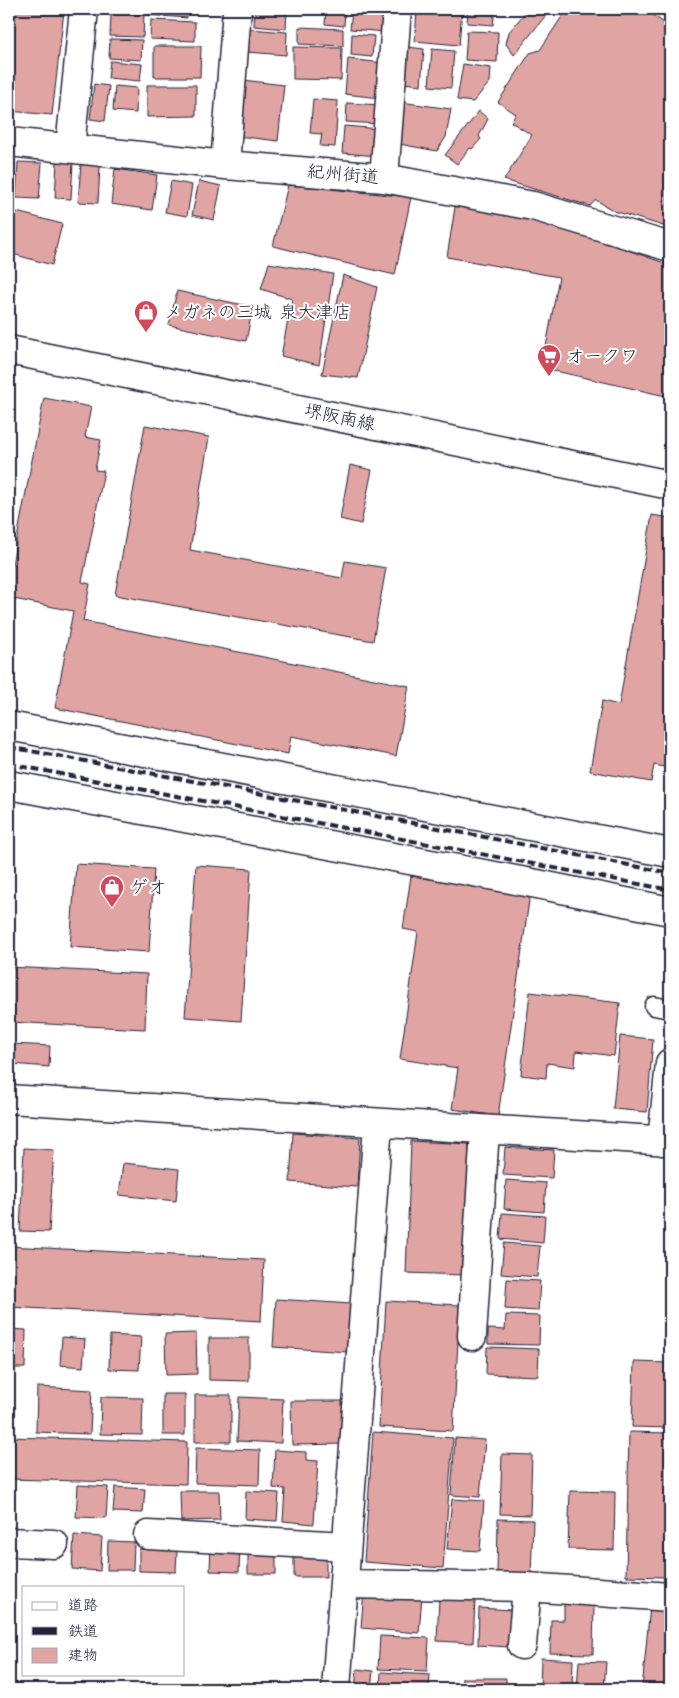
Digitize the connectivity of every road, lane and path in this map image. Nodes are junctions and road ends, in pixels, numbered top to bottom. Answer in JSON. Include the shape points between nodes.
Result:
{"nodes":[{"id":1,"x":84,"y":9,"type":"edge"},
{"id":2,"x":237,"y":9,"type":"edge"},
{"id":3,"x":397,"y":9,"type":"edge"},
{"id":4,"x":9,"y":142,"type":"edge"},
{"id":5,"x":70,"y":148,"type":"junction"},
{"id":6,"x":225,"y":165,"type":"junction"},
{"id":7,"x":384,"y":178,"type":"junction"},
{"id":8,"x":670,"y":247,"type":"edge"},
{"id":9,"x":9,"y":350,"type":"edge"},
{"id":10,"x":670,"y":485,"type":"edge"},
{"id":11,"x":9,"y":726,"type":"edge"},
{"id":12,"x":9,"y":785,"type":"edge"},
{"id":13,"x":670,"y":853,"type":"edge"},
{"id":14,"x":670,"y":911,"type":"edge"},
{"id":15,"x":670,"y":1063,"type":"edge"},
{"id":16,"x":9,"y":1099,"type":"edge"},
{"id":17,"x":378,"y":1124,"type":"junction"},
{"id":18,"x":485,"y":1130,"type":"junction"},
{"id":19,"x":666,"y":1141,"type":"edge"},
{"id":20,"x":472,"y":1336,"type":"dead end"},
{"id":21,"x":148,"y":1535,"type":"dead end"},
{"id":22,"x":9,"y":1542,"type":"edge"},
{"id":23,"x":54,"y":1544,"type":"dead end"},
{"id":24,"x":346,"y":1546,"type":"junction"},
{"id":25,"x":344,"y":1584,"type":"junction"},
{"id":26,"x":526,"y":1587,"type":"junction"},
{"id":27,"x":670,"y":1597,"type":"edge"},
{"id":28,"x":522,"y":1645,"type":"dead end"},
{"id":29,"x":336,"y":1689,"type":"edge"}],
"edges":[{"from":1,"to":5,"type":"street"},
{"from":2,"to":6,"type":"street"},
{"from":3,"to":7,"type":"street"},
{"from":4,"to":5,"type":"street","name":"紀州街道"},
{"from":5,"to":6,"type":"street","name":"紀州街道"},
{"from":6,"to":7,"type":"street","name":"紀州街道"},
{"from":7,"to":8,"type":"street","name":"紀州街道","via":[[532,206]]},
{"from":9,"to":10,"type":"street","name":"堺阪南線"},
{"from":11,"to":13,"type":"street"},
{"from":12,"to":14,"type":"street"},
{"from":15,"to":19,"type":"street"},
{"from":16,"to":17,"type":"street"},
{"from":17,"to":18,"type":"street"},
{"from":17,"to":24,"type":"street"},
{"from":18,"to":19,"type":"street"},
{"from":18,"to":20,"type":"street"},
{"from":21,"to":24,"type":"street"},
{"from":22,"to":23,"type":"street"},
{"from":24,"to":25,"type":"street"},
{"from":25,"to":26,"type":"street"},
{"from":25,"to":29,"type":"street"},
{"from":26,"to":27,"type":"street"},
{"from":26,"to":28,"type":"street"}]}
